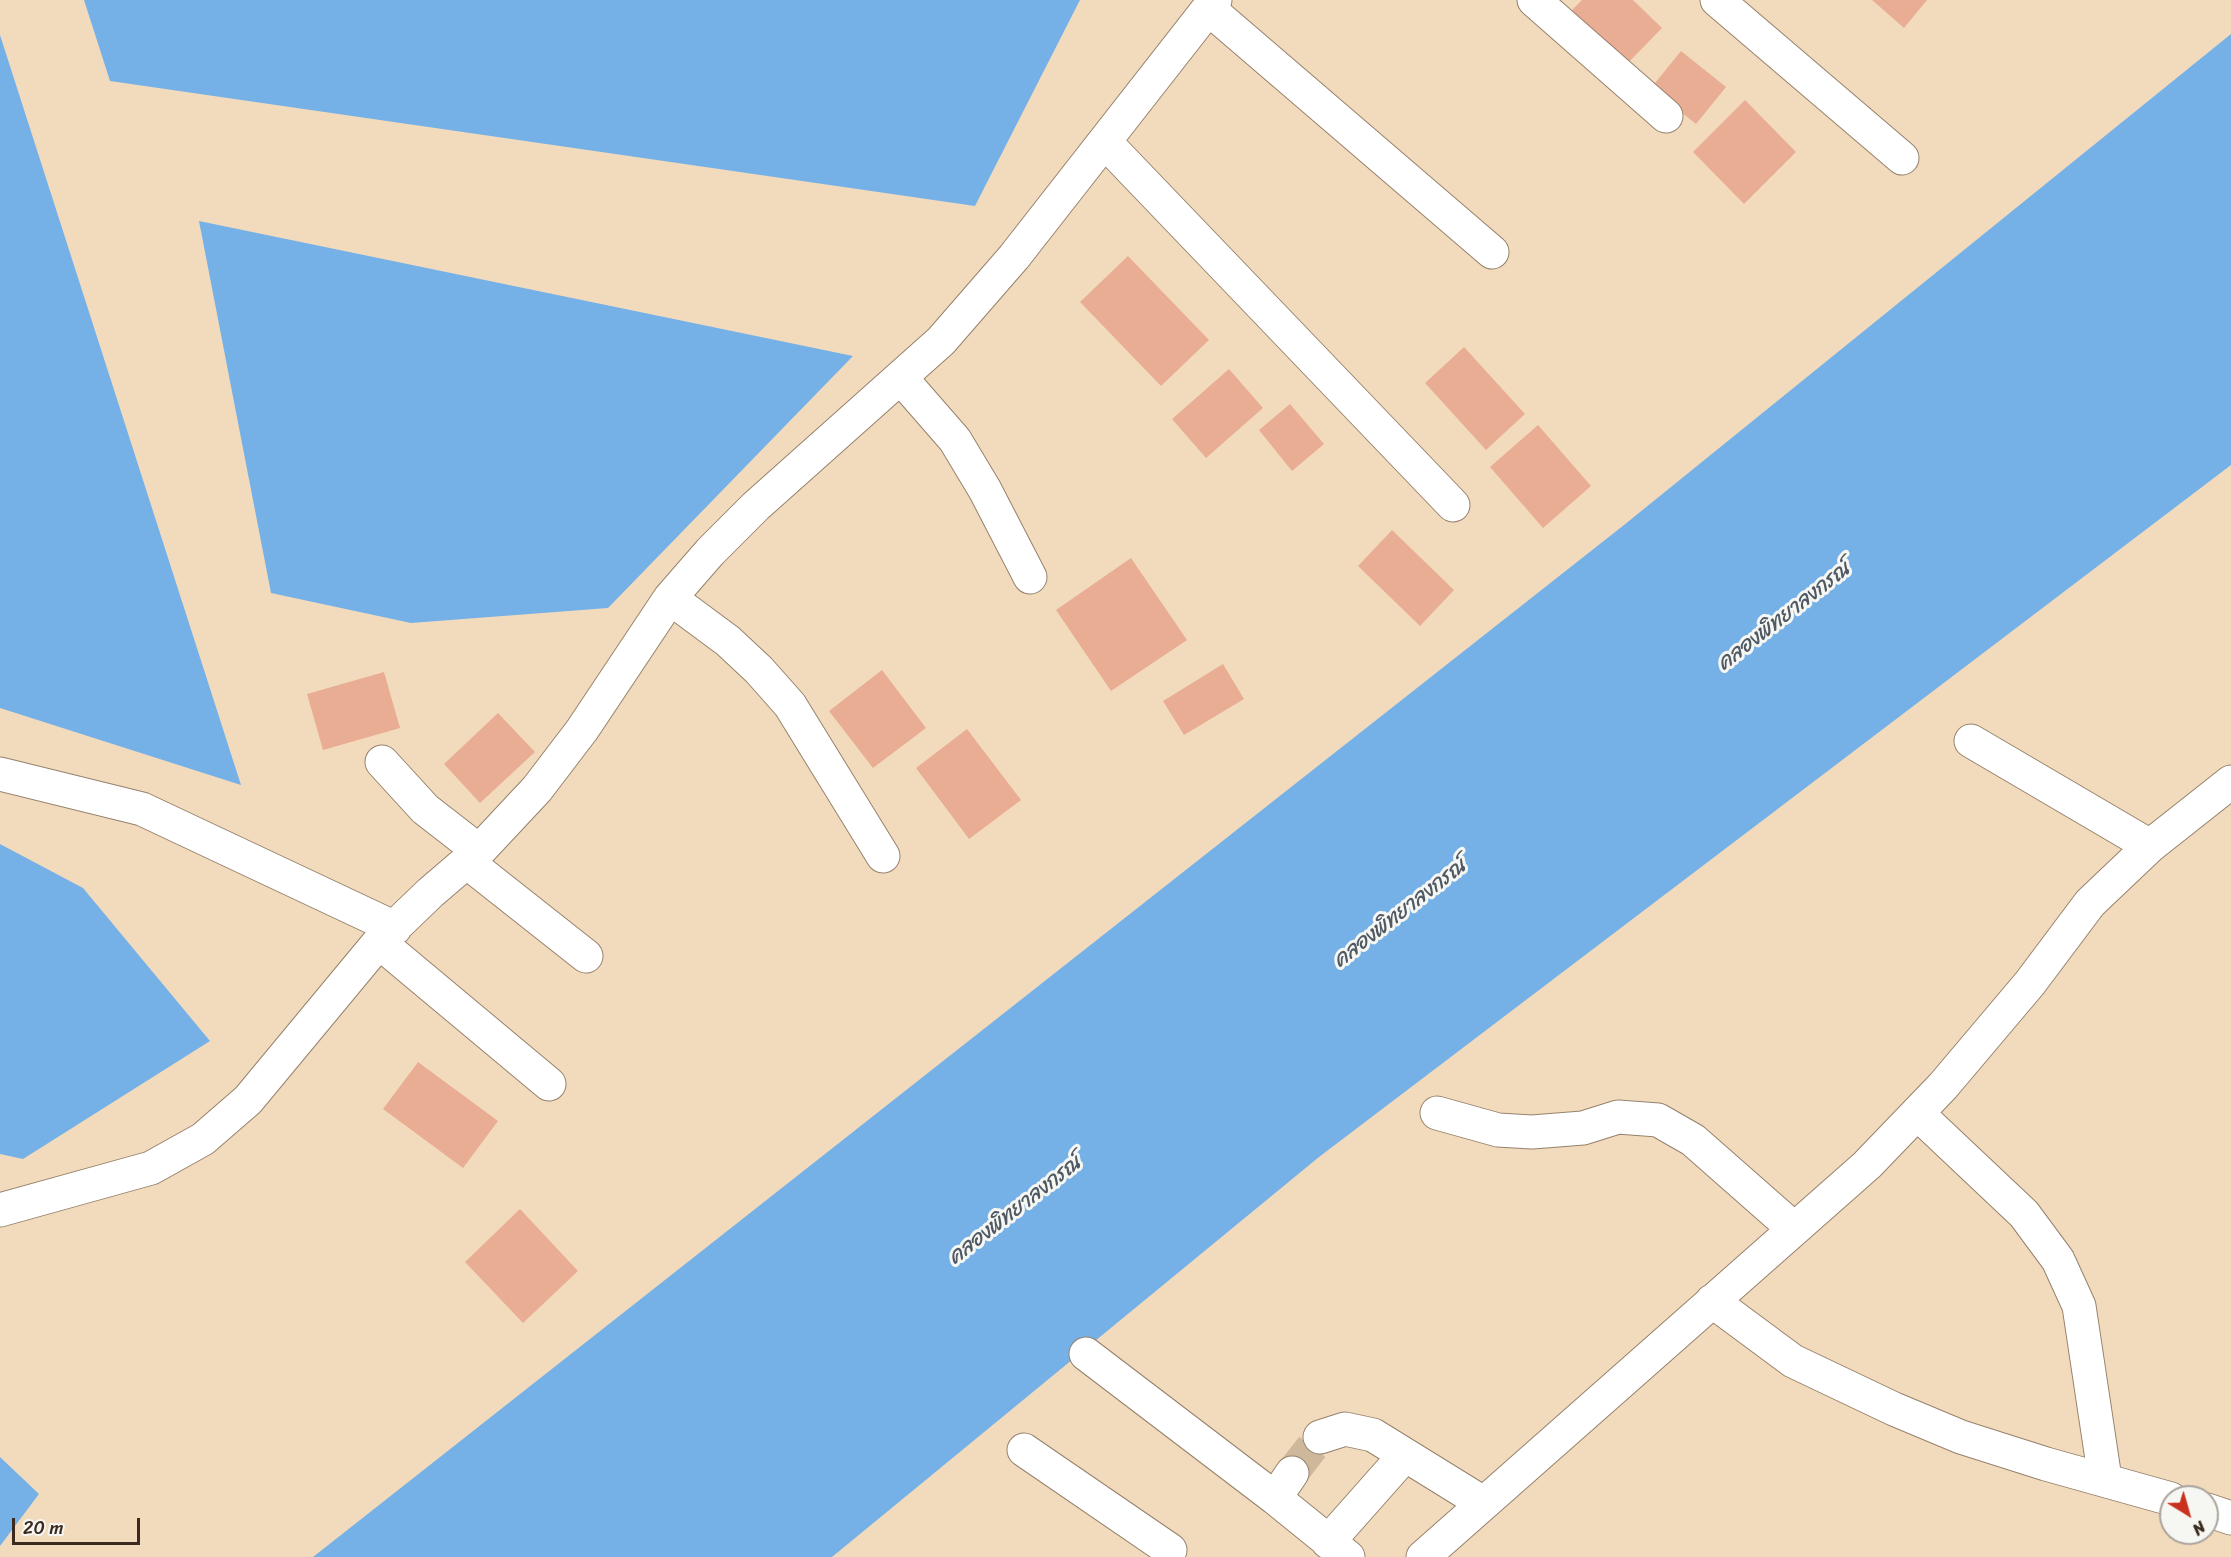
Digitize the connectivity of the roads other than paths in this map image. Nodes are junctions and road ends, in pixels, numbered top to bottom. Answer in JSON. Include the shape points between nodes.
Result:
{"nodes":[{"id":1,"x":1534,"y":0,"type":"edge"},
{"id":2,"x":1717,"y":0,"type":"edge"},
{"id":3,"x":1212,"y":5,"type":"edge"},
{"id":4,"x":1666,"y":116,"type":"dead end"},
{"id":5,"x":1105,"y":142,"type":"junction"},
{"id":6,"x":1902,"y":158,"type":"dead end"},
{"id":7,"x":1492,"y":252,"type":"dead end"},
{"id":8,"x":901,"y":378,"type":"junction"},
{"id":9,"x":1453,"y":506,"type":"dead end"},
{"id":10,"x":1030,"y":577,"type":"dead end"},
{"id":11,"x":670,"y":598,"type":"junction"},
{"id":12,"x":1971,"y":741,"type":"dead end"},
{"id":13,"x":382,"y":762,"type":"dead end"},
{"id":14,"x":0,"y":774,"type":"edge"},
{"id":15,"x":2231,"y":782,"type":"edge"},
{"id":16,"x":2150,"y":846,"type":"junction"},
{"id":17,"x":473,"y":856,"type":"junction"},
{"id":18,"x":883,"y":856,"type":"dead end"},
{"id":19,"x":387,"y":935,"type":"junction"},
{"id":20,"x":585,"y":956,"type":"dead end"},
{"id":21,"x":549,"y":1084,"type":"dead end"},
{"id":22,"x":1437,"y":1113,"type":"dead end"},
{"id":23,"x":1917,"y":1113,"type":"junction"},
{"id":24,"x":0,"y":1210,"type":"edge"},
{"id":25,"x":1793,"y":1228,"type":"junction"},
{"id":26,"x":1712,"y":1301,"type":"junction"},
{"id":27,"x":1086,"y":1354,"type":"dead end"},
{"id":28,"x":1320,"y":1437,"type":"tunnel mouth"},
{"id":29,"x":1024,"y":1450,"type":"dead end"},
{"id":30,"x":1405,"y":1455,"type":"junction"},
{"id":31,"x":2105,"y":1479,"type":"junction"},
{"id":32,"x":2159,"y":1495,"type":"edge"},
{"id":33,"x":1483,"y":1503,"type":"junction"},
{"id":34,"x":1338,"y":1549,"type":"edge"},
{"id":35,"x":1170,"y":1550,"type":"dead end"},
{"id":36,"x":1423,"y":1557,"type":"edge"}],
"edges":[{"from":1,"to":4,"type":"street"},
{"from":2,"to":6,"type":"street"},
{"from":3,"to":5,"type":"street"},
{"from":3,"to":7,"type":"street"},
{"from":5,"to":8,"type":"street","via":[[1014,257],[949,332]]},
{"from":5,"to":9,"type":"street"},
{"from":8,"to":10,"type":"street","via":[[955,440],[986,490]]},
{"from":8,"to":11,"type":"street","via":[[756,506]]},
{"from":11,"to":17,"type":"street","via":[[582,730],[537,789]]},
{"from":11,"to":18,"type":"street","via":[[728,641],[790,705]]},
{"from":12,"to":16,"type":"street"},
{"from":13,"to":17,"type":"street"},
{"from":14,"to":19,"type":"street","via":[[142,809]]},
{"from":15,"to":16,"type":"street"},
{"from":16,"to":23,"type":"street","via":[[2090,903],[2030,983]]},
{"from":17,"to":19,"type":"street"},
{"from":17,"to":20,"type":"street"},
{"from":19,"to":21,"type":"street"},
{"from":19,"to":24,"type":"street","via":[[248,1100],[203,1139],[151,1168]]},
{"from":22,"to":25,"type":"street","via":[[1498,1130],[1532,1132],[1582,1128],[1618,1117],[1658,1120],[1693,1140]]},
{"from":23,"to":25,"type":"street","via":[[1867,1165]]},
{"from":23,"to":31,"type":"street","via":[[2024,1214],[2058,1260],[2079,1306]]},
{"from":25,"to":26,"type":"street"},
{"from":26,"to":31,"type":"street","via":[[1793,1361],[1894,1409],[1961,1437]]},
{"from":26,"to":33,"type":"street"},
{"from":27,"to":34,"type":"street","via":[[1283,1486]]},
{"from":28,"to":30,"type":"street","via":[[1345,1429],[1373,1435]]},
{"from":29,"to":35,"type":"street"},
{"from":30,"to":33,"type":"street"},
{"from":30,"to":34,"type":"street"},
{"from":31,"to":32,"type":"street"},
{"from":33,"to":36,"type":"street"}]}
